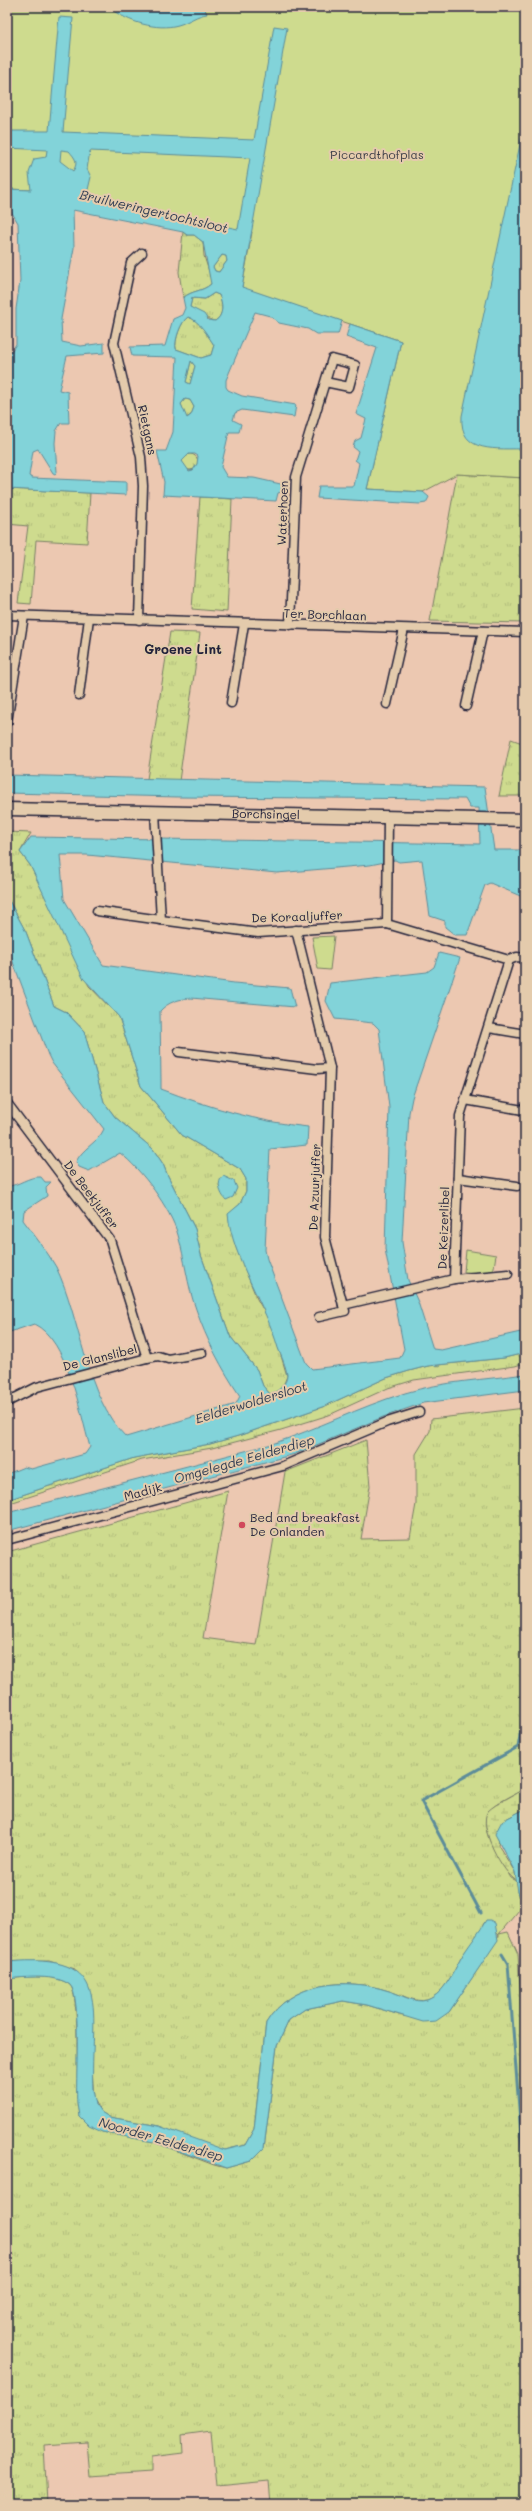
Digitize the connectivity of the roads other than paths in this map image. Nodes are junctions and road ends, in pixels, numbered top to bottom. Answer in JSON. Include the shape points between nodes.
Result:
{"nodes":[{"id":1,"x":142,"y":253,"type":"dead end"},
{"id":2,"x":325,"y":382,"type":"dead end"},
{"id":3,"x":7,"y":615,"type":"edge"},
{"id":4,"x":24,"y":616,"type":"junction"},
{"id":5,"x":89,"y":618,"type":"junction"},
{"id":6,"x":139,"y":620,"type":"junction"},
{"id":7,"x":244,"y":624,"type":"junction"},
{"id":8,"x":290,"y":625,"type":"junction"},
{"id":9,"x":404,"y":629,"type":"junction"},
{"id":10,"x":483,"y":631,"type":"junction"},
{"id":11,"x":525,"y":632,"type":"edge"},
{"id":12,"x":79,"y":695,"type":"dead end"},
{"id":13,"x":231,"y":703,"type":"dead end"},
{"id":14,"x":387,"y":704,"type":"dead end"},
{"id":15,"x":466,"y":706,"type":"dead end"},
{"id":16,"x":7,"y":722,"type":"edge"},
{"id":17,"x":7,"y":809,"type":"edge"},
{"id":18,"x":155,"y":812,"type":"junction"},
{"id":19,"x":388,"y":817,"type":"junction"},
{"id":20,"x":525,"y":820,"type":"edge"},
{"id":21,"x":97,"y":911,"type":"dead end"},
{"id":22,"x":161,"y":920,"type":"junction"},
{"id":23,"x":387,"y":924,"type":"junction"},
{"id":24,"x":296,"y":930,"type":"junction"},
{"id":25,"x":525,"y":958,"type":"edge"},
{"id":26,"x":509,"y":960,"type":"junction"},
{"id":27,"x":489,"y":1028,"type":"junction"},
{"id":28,"x":525,"y":1034,"type":"edge"},
{"id":29,"x":179,"y":1052,"type":"dead end"},
{"id":30,"x":330,"y":1068,"type":"junction"},
{"id":31,"x":465,"y":1100,"type":"junction"},
{"id":32,"x":7,"y":1103,"type":"edge"},
{"id":33,"x":523,"y":1110,"type":"dead end"},
{"id":34,"x":458,"y":1178,"type":"junction"},
{"id":35,"x":517,"y":1186,"type":"dead end"},
{"id":36,"x":508,"y":1274,"type":"dead end"},
{"id":37,"x":454,"y":1279,"type":"junction"},
{"id":38,"x":343,"y":1305,"type":"junction"},
{"id":39,"x":319,"y":1317,"type":"dead end"},
{"id":40,"x":202,"y":1353,"type":"dead end"},
{"id":41,"x":147,"y":1358,"type":"junction"},
{"id":42,"x":7,"y":1402,"type":"edge"},
{"id":43,"x":419,"y":1412,"type":"dead end"},
{"id":44,"x":7,"y":1540,"type":"edge"}],
"edges":[{"from":1,"to":6,"type":"street","name":"Rietgans","via":[[131,263],[114,343],[141,457],[143,486]]},
{"from":2,"to":8,"type":"street","name":"Waterhoen","via":[[296,477]]},
{"from":3,"to":4,"type":"street","name":"Ter Borchlaan"},
{"from":4,"to":5,"type":"street","name":"Ter Borchlaan"},
{"from":4,"to":16,"type":"street"},
{"from":5,"to":6,"type":"street","name":"Ter Borchlaan"},
{"from":5,"to":12,"type":"street"},
{"from":6,"to":7,"type":"street","name":"Ter Borchlaan"},
{"from":7,"to":8,"type":"street","name":"Ter Borchlaan"},
{"from":7,"to":13,"type":"street"},
{"from":8,"to":9,"type":"street","name":"Ter Borchlaan"},
{"from":9,"to":10,"type":"street","name":"Ter Borchlaan"},
{"from":9,"to":14,"type":"street"},
{"from":10,"to":11,"type":"street","name":"Ter Borchlaan"},
{"from":10,"to":15,"type":"street"},
{"from":17,"to":18,"type":"main road","name":"Borchsingel"},
{"from":18,"to":19,"type":"main road","name":"Borchsingel"},
{"from":18,"to":22,"type":"street"},
{"from":19,"to":20,"type":"main road","name":"Borchsingel"},
{"from":19,"to":23,"type":"street"},
{"from":21,"to":22,"type":"street","name":"De Koraaljuffer"},
{"from":22,"to":24,"type":"street","name":"De Koraaljuffer","via":[[258,933]]},
{"from":23,"to":24,"type":"street","name":"De Koraaljuffer"},
{"from":23,"to":26,"type":"street","name":"De Koraaljuffer"},
{"from":24,"to":30,"type":"street","name":"De Azuurjuffer"},
{"from":25,"to":26,"type":"street"},
{"from":26,"to":27,"type":"street","name":"De Keizerlibel"},
{"from":27,"to":28,"type":"street"},
{"from":27,"to":31,"type":"street","name":"De Keizerlibel"},
{"from":29,"to":30,"type":"street","via":[[317,1069]]},
{"from":30,"to":38,"type":"street","name":"De Azuurjuffer","via":[[325,1237]]},
{"from":31,"to":33,"type":"street"},
{"from":31,"to":34,"type":"street","name":"De Keizerlibel","via":[[460,1116]]},
{"from":32,"to":41,"type":"street","name":"De Beekjuffer","via":[[110,1240]]},
{"from":34,"to":35,"type":"street","name":"De Keizerlibel"},
{"from":34,"to":37,"type":"street","name":"De Keizerlibel"},
{"from":36,"to":37,"type":"street","name":"De Keizerlibel"},
{"from":37,"to":38,"type":"street","name":"De Keizerlibel"},
{"from":38,"to":39,"type":"street","via":[[345,1311]]},
{"from":40,"to":41,"type":"street","name":"De Glanslibel","via":[[168,1359],[158,1356]]},
{"from":41,"to":42,"type":"street","name":"De Glanslibel","via":[[37,1387]]},
{"from":43,"to":44,"type":"street","name":"Madijk","via":[[387,1422],[283,1466]]}]}
